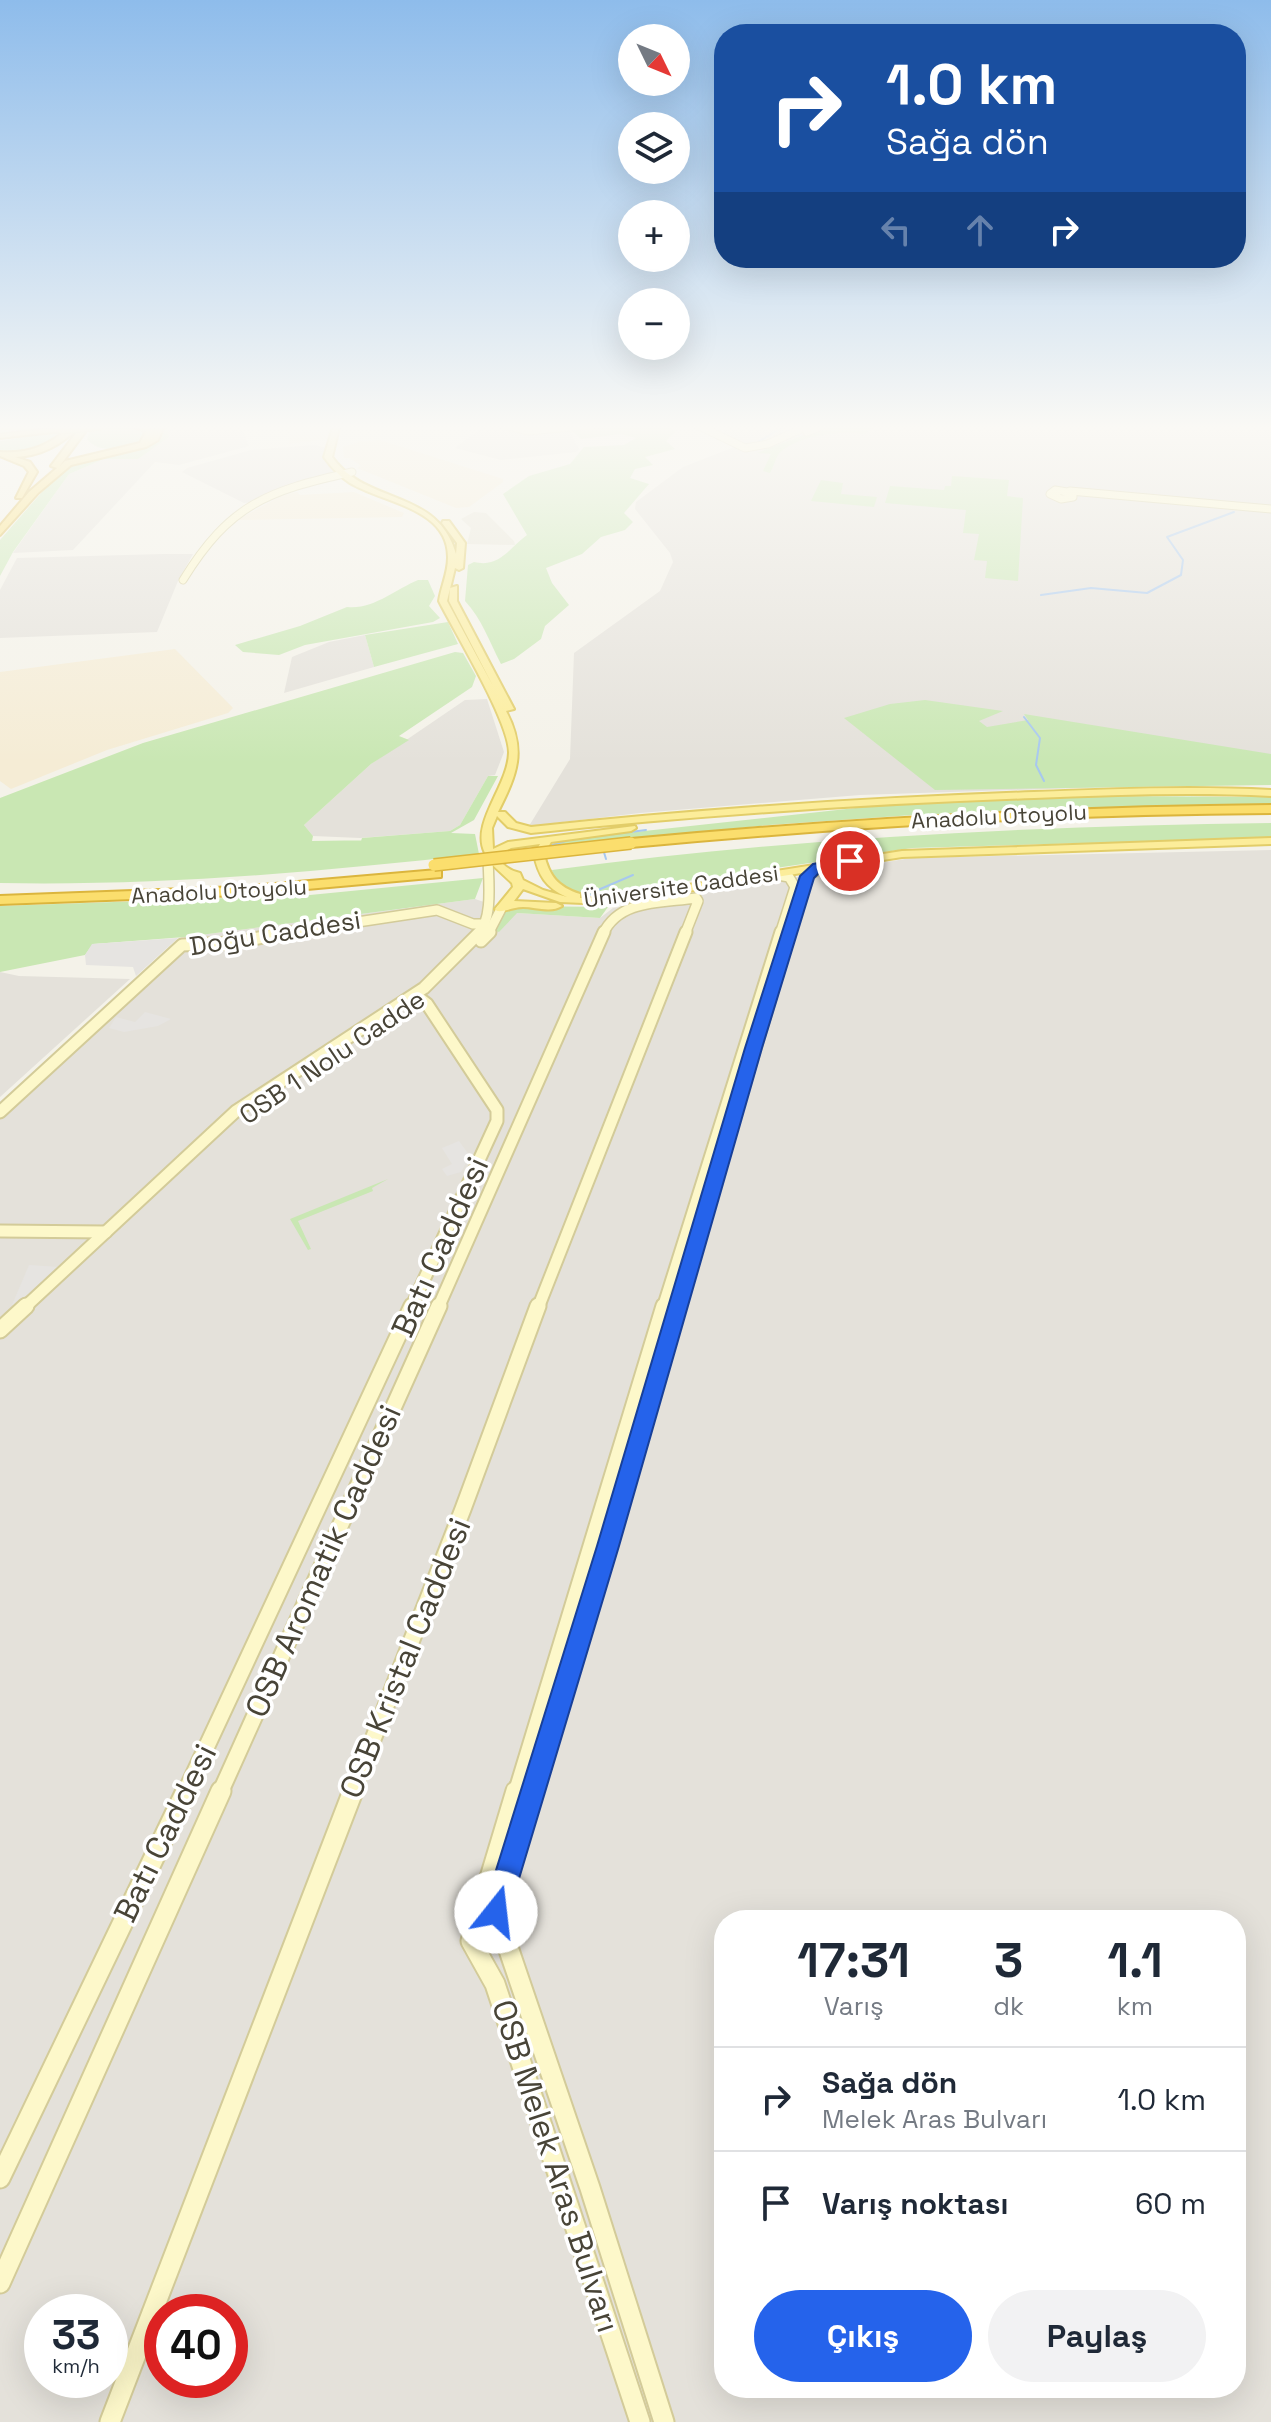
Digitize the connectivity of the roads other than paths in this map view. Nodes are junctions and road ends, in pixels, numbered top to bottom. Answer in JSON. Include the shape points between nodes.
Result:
{"nodes":[{"id":1,"x":215,"y":537,"type":"edge"},
{"id":2,"x":447,"y":537,"type":"edge"},
{"id":3,"x":183,"y":580,"type":"dead end"},
{"id":4,"x":470,"y":645,"type":"junction"},
{"id":5,"x":1271,"y":792,"type":"edge"},
{"id":6,"x":1271,"y":809,"type":"edge"},
{"id":7,"x":752,"y":810,"type":"junction"},
{"id":8,"x":501,"y":814,"type":"junction"},
{"id":9,"x":1271,"y":818,"type":"edge"},
{"id":10,"x":560,"y":837,"type":"junction"},
{"id":11,"x":1271,"y":841,"type":"edge"},
{"id":12,"x":632,"y":848,"type":"junction"},
{"id":13,"x":492,"y":853,"type":"junction"},
{"id":14,"x":827,"y":864,"type":"junction"},
{"id":15,"x":436,"y":870,"type":"junction"},
{"id":16,"x":772,"y":874,"type":"junction"},
{"id":17,"x":519,"y":883,"type":"junction"},
{"id":18,"x":0,"y":890,"type":"edge"},
{"id":19,"x":624,"y":898,"type":"junction"},
{"id":20,"x":693,"y":898,"type":"joint"},
{"id":21,"x":0,"y":900,"type":"edge"},
{"id":22,"x":501,"y":909,"type":"junction"},
{"id":23,"x":484,"y":931,"type":"junction"},
{"id":24,"x":416,"y":1001,"type":"junction"},
{"id":25,"x":0,"y":1112,"type":"edge"},
{"id":26,"x":497,"y":1121,"type":"junction"},
{"id":27,"x":520,"y":1126,"type":"junction"},
{"id":28,"x":0,"y":1231,"type":"edge"},
{"id":29,"x":108,"y":1232,"type":"junction"},
{"id":30,"x":0,"y":1330,"type":"edge"},
{"id":31,"x":0,"y":1340,"type":"edge"},
{"id":32,"x":0,"y":2178,"type":"edge"},
{"id":33,"x":0,"y":2283,"type":"edge"},
{"id":34,"x":625,"y":2300,"type":"junction"},
{"id":35,"x":605,"y":2312,"type":"junction"},
{"id":36,"x":110,"y":2422,"type":"edge"},
{"id":37,"x":640,"y":2422,"type":"edge"},
{"id":38,"x":664,"y":2422,"type":"edge"}],
"edges":[{"from":1,"to":3,"type":"street"},
{"from":2,"to":4,"type":"main road","via":[[453,562],[443,601]]},
{"from":4,"to":8,"type":"main road","via":[[518,725],[524,747],[520,779]]},
{"from":4,"to":13,"type":"main road","via":[[515,747],[513,773],[485,831]]},
{"from":5,"to":7,"type":"main road","via":[[892,799]]},
{"from":6,"to":12,"type":"highway","name":"Anadolu Otoyolu","via":[[1004,815],[825,826]]},
{"from":7,"to":8,"type":"main road","via":[[531,830],[512,825]]},
{"from":7,"to":10,"type":"main road"},
{"from":8,"to":13,"type":"main road"},
{"from":9,"to":12,"type":"highway","name":"Anadolu Otoyolu","via":[[1054,822]]},
{"from":10,"to":13,"type":"main road","via":[[508,845]]},
{"from":10,"to":19,"type":"main road","via":[[540,848],[549,883],[574,896]]},
{"from":11,"to":14,"type":"main road","name":"Üniversite Caddesi","via":[[938,851]]},
{"from":12,"to":15,"type":"highway"},
{"from":13,"to":17,"type":"main road","name":"Üniversite Caddesi"},
{"from":13,"to":23,"type":"street"},
{"from":14,"to":16,"type":"main road","name":"Üniversite Caddesi"},
{"from":14,"to":34,"type":"street","via":[[808,876],[783,951],[496,1912]]},
{"from":15,"to":18,"type":"highway","name":"Anadolu Otoyolu"},
{"from":15,"to":21,"type":"highway","name":"Anadolu Otoyolu","via":[[239,891]]},
{"from":16,"to":19,"type":"main road","name":"Üniversite Caddesi"},
{"from":16,"to":35,"type":"street","name":"OSB Melek Aras Bulvarı","via":[[789,877],[795,887],[471,1941],[495,1984]]},
{"from":17,"to":19,"type":"main road","name":"Üniversite Caddesi","via":[[564,900]]},
{"from":17,"to":22,"type":"main road","name":"OSB 1 Nolu Cadde"},
{"from":19,"to":22,"type":"main road","via":[[598,904],[518,903]]},
{"from":20,"to":27,"type":"street","name":"OSB Aromatik Caddesi","via":[[613,915]]},
{"from":20,"to":36,"type":"street","name":"OSB Kristal Caddesi","via":[[698,901]]},
{"from":22,"to":23,"type":"street","name":"OSB 1 Nolu Cadde"},
{"from":23,"to":24,"type":"street","name":"OSB 1 Nolu Cadde"},
{"from":23,"to":25,"type":"street","name":"Doğu Caddesi","via":[[449,912],[431,911],[233,943],[182,945]]},
{"from":23,"to":29,"type":"street","name":"OSB 1 Nolu Cadde","via":[[409,1000],[236,1111]]},
{"from":24,"to":26,"type":"street","via":[[434,1016],[497,1110]]},
{"from":24,"to":31,"type":"street","name":"OSB 1 Nolu Cadde","via":[[248,1110]]},
{"from":26,"to":27,"type":"street"},
{"from":26,"to":32,"type":"street","name":"Batı Caddesi","via":[[247,1665]]},
{"from":27,"to":33,"type":"street","name":"OSB Aromatik Caddesi"},
{"from":28,"to":29,"type":"street"},
{"from":29,"to":30,"type":"street","name":"OSB 1 Nolu Cadde"},
{"from":34,"to":35,"type":"street"},
{"from":34,"to":38,"type":"street"},
{"from":35,"to":37,"type":"street","name":"OSB Melek Aras Bulvarı"}]}
